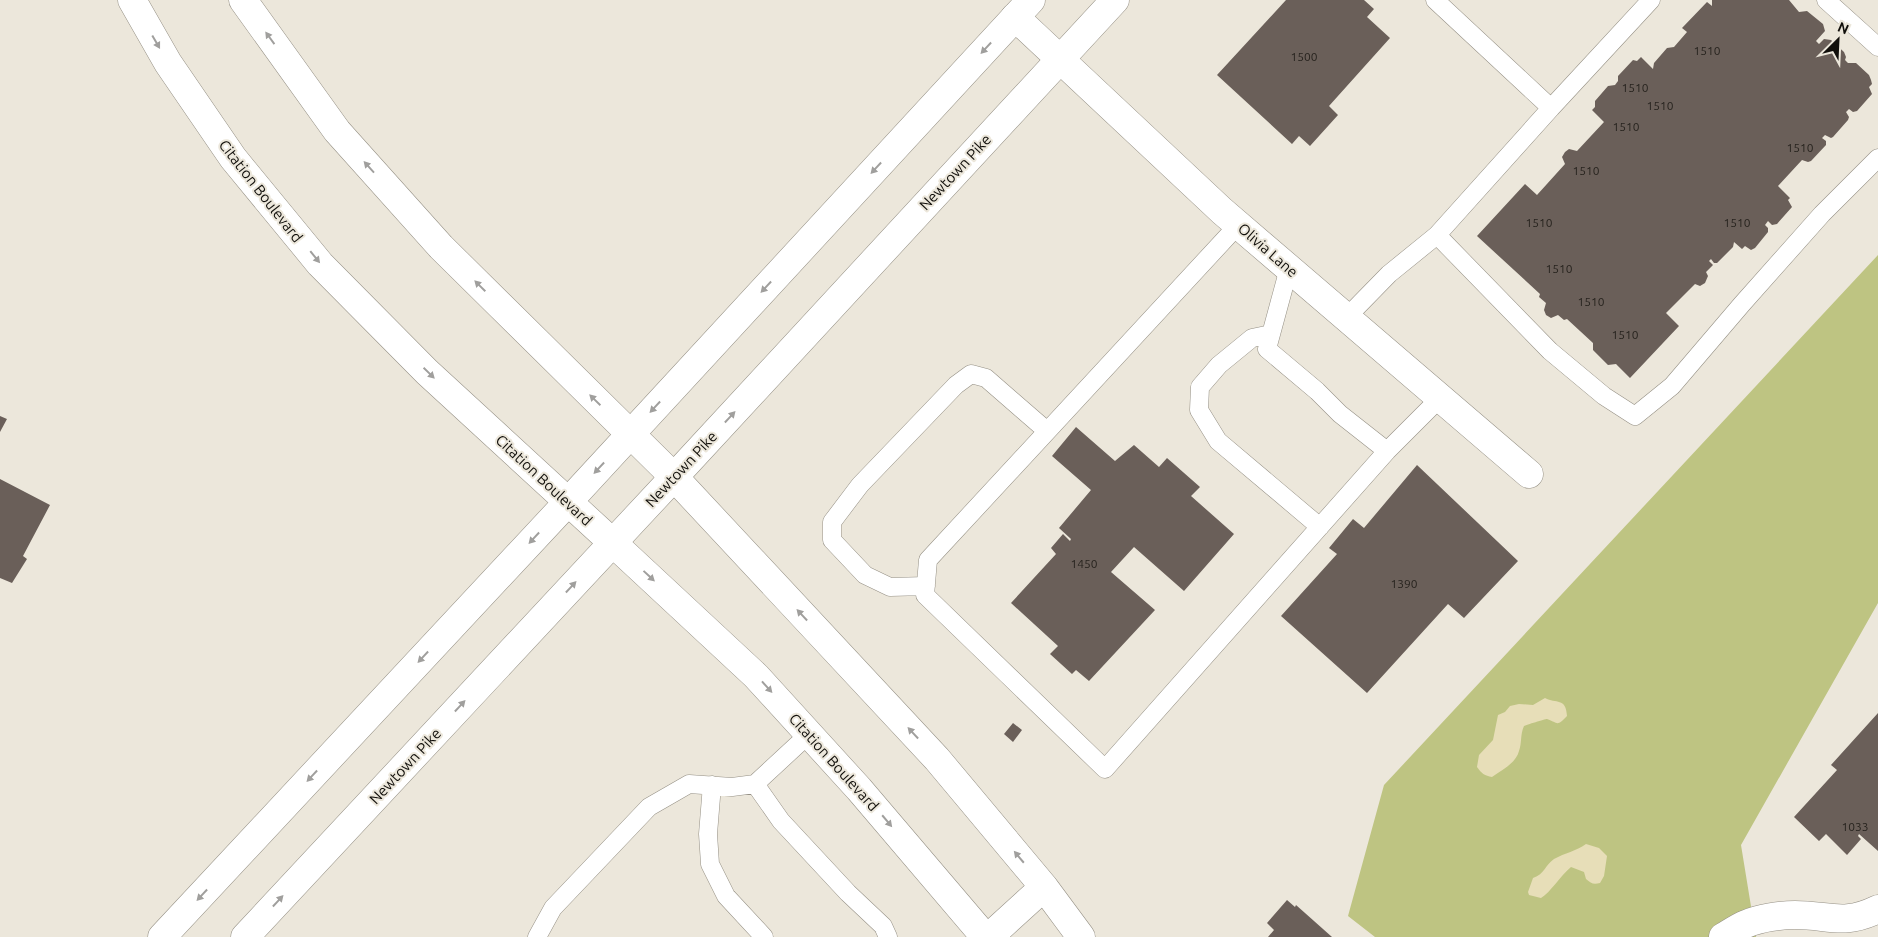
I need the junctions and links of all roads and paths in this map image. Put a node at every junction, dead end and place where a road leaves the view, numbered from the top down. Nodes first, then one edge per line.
1 (132, 0) edge
2 (243, 0) edge
3 (1115, 0) edge
4 (1435, 0) edge
5 (1651, 0) edge
6 (1826, 0) edge
7 (1023, 8) edge
8 (1878, 47) edge
9 (1061, 58) junction
10 (1551, 108) junction
11 (1878, 158) edge
12 (1238, 224) junction
13 (1437, 235) junction
14 (1289, 268) junction
15 (1346, 318) junction
16 (1271, 334) junction
17 (1440, 398) junction
18 (1047, 431) junction
19 (630, 434) junction
20 (1387, 452) junction
21 (1529, 474) dead end
22 (674, 477) junction
23 (568, 502) junction
24 (1320, 528) junction
25 (613, 543) junction
26 (926, 586) junction
27 (809, 734) junction
28 (755, 784) junction
29 (712, 785) junction
30 (1044, 887) junction
31 (1878, 910) edge
32 (162, 937) edge
33 (245, 937) edge
34 (537, 937) edge
35 (764, 937) edge
36 (888, 937) edge
37 (985, 937) edge
38 (989, 937) edge
39 (1081, 937) edge
40 (1723, 937) edge

1 -> 23 main road, Citation Boulevard
19 -> 2 main road
3 - 9 main road, Newtown Pike
4 - 10 lane
5 - 10 lane
6 - 8 lane
7 - 9 main road, Olivia Lane
7 -> 19 main road
9 - 12 main road, Olivia Lane
22 -> 9 main road, Newtown Pike
10 - 13 lane
11 - 13 lane
12 - 14 main road, Olivia Lane
12 - 18 lane
13 - 15 lane
14 - 15 main road, Olivia Lane
14 - 16 lane
15 - 17 main road, Olivia Lane
16 - 20 lane
16 - 24 lane
17 - 20 lane
17 - 21 main road, Olivia Lane
18 - 26 lane
18 - 26 lane
19 - 22 main road
19 -> 23 main road
20 - 24 lane
22 - 25 main road, Newtown Pike
30 -> 22 main road
23 - 25 main road, Citation Boulevard
23 -> 32 main road
24 - 26 lane
25 -> 27 main road, Citation Boulevard
33 -> 25 main road, Newtown Pike
27 - 28 lane
27 -> 37 main road, Citation Boulevard
28 - 29 lane
28 - 36 lane
29 - 34 lane
29 - 35 lane
30 - 38 main road
30 - 39 main road
31 - 40 main road

